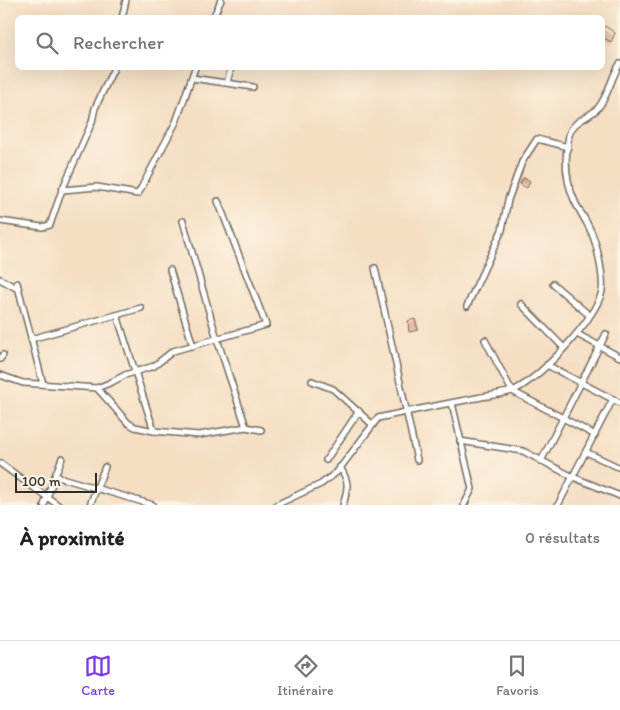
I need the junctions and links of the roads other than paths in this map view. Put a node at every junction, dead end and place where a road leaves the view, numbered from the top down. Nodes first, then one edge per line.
1 (126, 0) edge
2 (221, 0) edge
3 (123, 15) edge
4 (216, 15) edge
5 (620, 64) edge
6 (113, 70) edge
7 (194, 70) edge
8 (229, 70) edge
9 (192, 78) junction
10 (226, 83) junction
11 (253, 87) dead end
12 (568, 147) junction
13 (62, 190) junction
14 (218, 201) dead end
15 (0, 221) edge
16 (183, 221) dead end
17 (375, 268) dead end
18 (170, 270) dead end
19 (0, 279) edge
20 (553, 284) dead end
21 (521, 304) dead end
22 (467, 306) dead end
23 (140, 308) dead end
24 (117, 315) junction
25 (589, 315) junction
26 (577, 334) junction
27 (606, 334) dead end
28 (31, 339) junction
29 (217, 339) junction
30 (485, 340) dead end
31 (193, 346) junction
32 (600, 346) junction
33 (564, 348) junction
34 (620, 357) edge
35 (547, 365) junction
36 (135, 372) junction
37 (0, 375) edge
38 (312, 381) dead end
39 (581, 383) junction
40 (43, 384) junction
41 (97, 388) junction
42 (512, 391) junction
43 (613, 399) junction
44 (452, 403) junction
45 (620, 403) edge
46 (359, 411) junction
47 (407, 412) junction
48 (563, 418) junction
49 (372, 424) junction
50 (246, 427) junction
51 (262, 430) dead end
52 (154, 431) junction
53 (595, 435) junction
54 (460, 441) junction
55 (586, 452) junction
56 (62, 458) dead end
57 (326, 460) dead end
58 (417, 460) dead end
59 (542, 461) junction
60 (1, 464) edge
61 (105, 467) dead end
62 (340, 467) junction
63 (618, 467) dead end
64 (55, 476) junction
65 (573, 477) junction
66 (97, 488) junction
67 (620, 496) edge
68 (48, 497) junction
69 (44, 505) edge
70 (58, 505) edge
71 (90, 505) edge
72 (153, 505) edge
73 (276, 505) edge
74 (343, 505) edge
75 (464, 505) edge
76 (558, 505) edge

1 - 3 street
2 - 4 street
5 - 12 street
6 - 13 street
7 - 9 street
8 - 10 street
9 - 10 street
9 - 13 street
10 - 11 street
12 - 22 street
12 - 25 street
13 - 15 street
14 - 29 street
16 - 29 street
17 - 47 street
18 - 31 street
19 - 28 street
20 - 25 street
21 - 33 street
23 - 24 street
24 - 28 street
24 - 36 street
25 - 26 street
26 - 32 street
26 - 33 street
27 - 32 street
28 - 40 street
29 - 31 street
29 - 50 street
30 - 42 street
31 - 36 street
32 - 34 street
32 - 39 street
33 - 35 street
35 - 39 street
35 - 42 street
36 - 41 street
36 - 52 street
37 - 40 street
38 - 46 street
39 - 43 street
39 - 48 street
40 - 41 street
41 - 52 street
42 - 44 street
42 - 48 street
43 - 45 street
43 - 53 street
44 - 47 street
44 - 54 street
46 - 49 street
46 - 57 street
47 - 49 street
47 - 58 street
48 - 53 street
48 - 59 street
49 - 62 street
50 - 51 street
50 - 52 street
53 - 55 street
54 - 59 street
54 - 75 street
55 - 63 street
55 - 65 street
56 - 64 street
59 - 65 street
60 - 68 street
61 - 66 street
62 - 73 street
62 - 74 street
64 - 66 street
64 - 68 street
65 - 67 street
65 - 76 street
66 - 71 street
66 - 72 street
68 - 69 street
68 - 70 street

